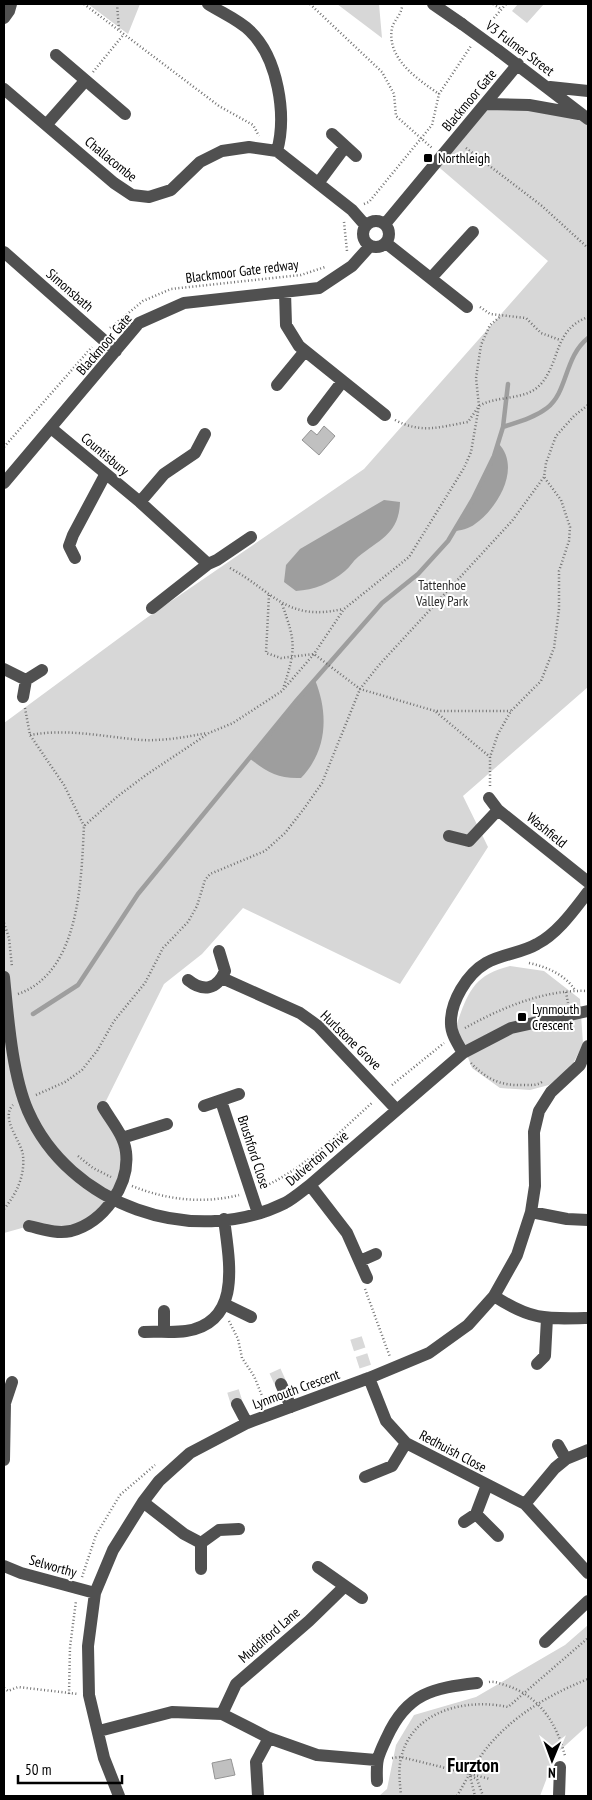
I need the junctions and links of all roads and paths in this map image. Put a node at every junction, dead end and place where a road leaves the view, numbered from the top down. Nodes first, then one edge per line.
1 (11, 4) edge
2 (84, 4) edge
3 (117, 4) edge
4 (208, 4) edge
5 (310, 4) edge
6 (402, 4) edge
7 (433, 4) edge
8 (493, 4) edge
9 (506, 4) edge
10 (500, 9) junction
11 (4, 18) edge
12 (119, 30) junction
13 (483, 30) dead end
14 (124, 34) junction
15 (472, 44) dead end
16 (56, 56) dead end
17 (518, 64) junction
18 (86, 82) junction
19 (547, 87) junction
20 (4, 89) edge
21 (588, 91) edge
22 (439, 94) junction
23 (486, 104) junction
24 (125, 114) dead end
25 (586, 117) edge
26 (46, 124) junction
27 (332, 134) dead end
28 (422, 139) junction
29 (456, 140) junction
30 (278, 148) junction
31 (345, 148) junction
32 (440, 155) junction
33 (356, 156) dead end
34 (479, 158) junction
35 (319, 182) junction
36 (352, 210) junction
37 (385, 224) junction
38 (366, 226) junction
39 (473, 232) dead end
40 (386, 243) junction
41 (370, 246) junction
42 (588, 248) edge
43 (4, 252) edge
44 (347, 253) dead end
45 (332, 265) dead end
46 (431, 278) junction
47 (285, 292) junction
48 (467, 307) joint
49 (501, 316) junction
50 (588, 317) edge
51 (101, 337) junction
52 (560, 340) junction
53 (116, 351) junction
54 (305, 351) junction
55 (342, 382) junction
56 (277, 385) dead end
57 (479, 406) junction
58 (588, 406) edge
59 (385, 415) joint
60 (313, 420) dead end
61 (51, 428) junction
62 (205, 434) dead end
63 (4, 447) edge
64 (105, 475) junction
65 (544, 477) junction
66 (4, 483) edge
67 (140, 502) junction
68 (250, 537) dead end
69 (75, 558) dead end
70 (213, 562) junction
71 (269, 595) junction
72 (282, 604) junction
73 (152, 608) dead end
74 (344, 608) junction
75 (314, 654) junction
76 (293, 655) junction
77 (4, 669) edge
78 (42, 670) dead end
79 (26, 680) junction
80 (360, 689) junction
81 (282, 691) junction
82 (23, 697) joint
83 (435, 711) junction
84 (511, 711) junction
85 (209, 733) junction
86 (30, 734) junction
87 (490, 757) junction
88 (490, 798) joint
89 (498, 810) junction
90 (84, 826) junction
91 (449, 836) dead end
92 (588, 882) edge
93 (588, 892) edge
94 (219, 950) dead end
95 (527, 962) dead end
96 (4, 977) edge
97 (222, 978) junction
98 (188, 980) dead end
99 (575, 990) junction
100 (588, 991) edge
101 (6, 996) junction
102 (588, 1011) edge
103 (453, 1035) junction
104 (588, 1046) edge
105 (462, 1053) junction
106 (544, 1080) dead end
107 (383, 1093) junction
108 (239, 1094) dead end
109 (24, 1098) junction
110 (221, 1101) junction
111 (204, 1106) dead end
112 (103, 1107) dead end
113 (396, 1109) junction
114 (167, 1124) dead end
115 (122, 1138) junction
116 (75, 1154) dead end
117 (124, 1183) junction
118 (310, 1185) junction
119 (251, 1192) junction
120 (114, 1200) junction
121 (4, 1209) edge
122 (531, 1212) junction
123 (258, 1213) junction
124 (224, 1219) junction
125 (588, 1220) edge
126 (29, 1226) dead end
127 (376, 1254) dead end
128 (360, 1261) junction
129 (367, 1278) joint
130 (494, 1296) junction
131 (224, 1306) junction
132 (164, 1311) dead end
133 (251, 1317) dead end
134 (547, 1318) junction
135 (588, 1318) edge
136 (164, 1330) junction
137 (144, 1332) dead end
138 (390, 1357) dead end
139 (537, 1364) dead end
140 (369, 1378) junction
141 (12, 1382) dead end
142 (281, 1384) tunnel mouth
143 (264, 1401) dead end
144 (237, 1404) tunnel mouth
145 (291, 1407) junction
146 (246, 1423) junction
147 (406, 1443) junction
148 (558, 1445) dead end
149 (588, 1450) edge
150 (566, 1459) junction
151 (4, 1460) edge
152 (365, 1477) dead end
153 (487, 1485) junction
154 (143, 1502) junction
155 (525, 1504) junction
156 (476, 1514) junction
157 (464, 1522) dead end
158 (239, 1529) dead end
159 (498, 1536) dead end
160 (201, 1543) junction
161 (4, 1566) edge
162 (318, 1567) dead end
163 (201, 1569) dead end
164 (588, 1573) edge
165 (345, 1586) junction
166 (95, 1593) junction
167 (362, 1598) dead end
168 (588, 1601) edge
169 (588, 1638) edge
170 (545, 1642) dead end
171 (588, 1679) edge
172 (477, 1683) joint
173 (4, 1688) edge
174 (524, 1693) junction
175 (89, 1695) junction
176 (537, 1702) junction
177 (222, 1714) junction
178 (99, 1731) junction
179 (269, 1738) junction
180 (401, 1757) junction
181 (376, 1760) junction
182 (560, 1768) joint
183 (470, 1775) junction
184 (490, 1779) dead end
185 (377, 1781) dead end
186 (119, 1796) edge
187 (258, 1796) edge
188 (401, 1796) edge
189 (457, 1796) edge
190 (475, 1796) edge
191 (483, 1796) edge
192 (564, 1796) edge

1 - 11 street
2 - 12 path
3 - 12 path
4 - 30 street
5 - 28 path
6 - 22 path
7 - 17 street, V3 Fulmer Street, bridge
8 - 10 path
9 - 10 path
10 - 13 path
12 - 14 path
14 - 18 path
14 - 30 path
15 - 22 path
16 - 18 street
17 - 19 street, V3 Fulmer Street
17 - 23 street, Blackmoor Gate
18 - 24 street
18 - 26 street
19 - 21 street
19 - 25 street, V3 Fulmer Street
20 - 26 street, Challacombe
22 - 28 path
23 - 25 street
23 - 29 street, Blackmoor Gate
26 - 30 street, Challacombe
27 - 31 street
28 - 32 path
28 - 36 path
29 - 32 street, Blackmoor Gate
29 - 34 path
30 - 35 street, Challacombe
31 - 33 street
31 - 35 street
32 - 34 path
32 - 37 street, Blackmoor Gate
34 - 42 path
35 - 36 street, Challacombe
36 - 38 street, Challacombe
36 - 44 path
37 - 38 street
37 - 40 street
38 - 41 street
39 - 46 street
40 - 41 street
40 - 46 street
41 - 47 street, Blackmoor Gate
43 - 51 street, Simonsbath
45 - 51 path, Blackmoor Gate redway
46 - 48 street
47 - 53 street, Blackmoor Gate
47 - 54 street
48 - 49 path
49 - 52 path
49 - 57 path
50 - 52 path
51 - 53 street, Simonsbath
51 - 63 path, Blackmoor Gate redway
52 - 57 path
53 - 61 street, Blackmoor Gate
54 - 55 street
54 - 56 street
55 - 59 street
55 - 60 street
57 - 59 path
57 - 74 path
58 - 65 path
61 - 64 street, Countisbury
61 - 66 street, Blackmoor Gate
62 - 67 street
64 - 67 street, Countisbury
64 - 69 street
65 - 80 path
65 - 84 path
67 - 70 street, Countisbury
68 - 70 street
70 - 71 path
70 - 73 street
71 - 72 path
71 - 76 path
72 - 74 path
72 - 76 path
74 - 75 path
75 - 76 path
75 - 80 path
75 - 81 path
76 - 81 path
77 - 79 street
78 - 79 street
79 - 82 street
80 - 83 path
80 - 109 path
81 - 85 path
82 - 86 path
83 - 84 path
83 - 87 path
84 - 87 path
85 - 86 path
85 - 90 path
86 - 90 path
87 - 88 path
88 - 89 street, Washfield
89 - 91 street
89 - 92 street, Washfield
90 - 101 path
93 - 103 street
94 - 97 street
95 - 99 path
96 - 101 street, Dulverton Drive
97 - 98 street
97 - 107 street, Hurlstone Grove
99 - 100 path
99 - 103 path
101 - 109 street, Dulverton Drive
102 - 105 street, Dulverton Drive
103 - 105 street
103 - 107 path
104 - 122 street, Lynmouth Crescent
105 - 106 path
105 - 113 street, Dulverton Drive
107 - 113 street, Hurlstone Grove
107 - 119 path
108 - 110 street
109 - 120 street, Dulverton Drive
109 - 121 path
110 - 111 street
110 - 119 street, Brushford Close
112 - 115 street
113 - 118 street, Dulverton Drive
114 - 115 street
115 - 117 street
116 - 117 path
117 - 119 path
117 - 120 street
118 - 123 street, Dulverton Drive
118 - 128 street
119 - 123 street, Brushford Close
120 - 124 street, Dulverton Drive
120 - 126 street
122 - 125 street
122 - 130 street, Lynmouth Crescent
123 - 124 street, Dulverton Drive
124 - 131 street
127 - 128 street
128 - 129 street
129 - 138 path
130 - 134 street
130 - 140 street, Lynmouth Crescent
131 - 133 street
131 - 136 street
131 - 143 path
132 - 136 street
134 - 135 street
134 - 139 street
136 - 137 street
140 - 145 street, Lynmouth Crescent
140 - 147 street, Redhuish Close
141 - 151 street
142 - 145 street
144 - 146 street
145 - 146 street, Lynmouth Crescent
146 - 154 street, Lynmouth Crescent
147 - 152 street, Redhuish Close
147 - 153 street, Redhuish Close
148 - 150 street
149 - 150 street
150 - 155 street
153 - 155 street, Redhuish Close
153 - 156 street, Redhuish Close
154 - 160 street
154 - 166 street, Lynmouth Crescent
155 - 164 street, Redhuish Close
156 - 157 street
156 - 159 street
158 - 160 street
160 - 163 street
161 - 166 street, Selworthy
162 - 165 street
165 - 167 street
165 - 177 street, Muddiford Lane
166 - 175 street, Lynmouth Crescent
168 - 170 street
169 - 174 path
171 - 176 path
172 - 174 path
172 - 181 street
173 - 175 path
174 - 176 path
174 - 180 path
175 - 178 street, Lynmouth Crescent
176 - 182 path
176 - 183 path
177 - 178 street
177 - 179 street
178 - 186 street, Lynmouth Crescent
179 - 181 street
179 - 187 street
180 - 181 path
180 - 183 path
180 - 188 path
181 - 185 street
182 - 192 street
183 - 184 path
183 - 189 path
183 - 190 path
183 - 191 path

